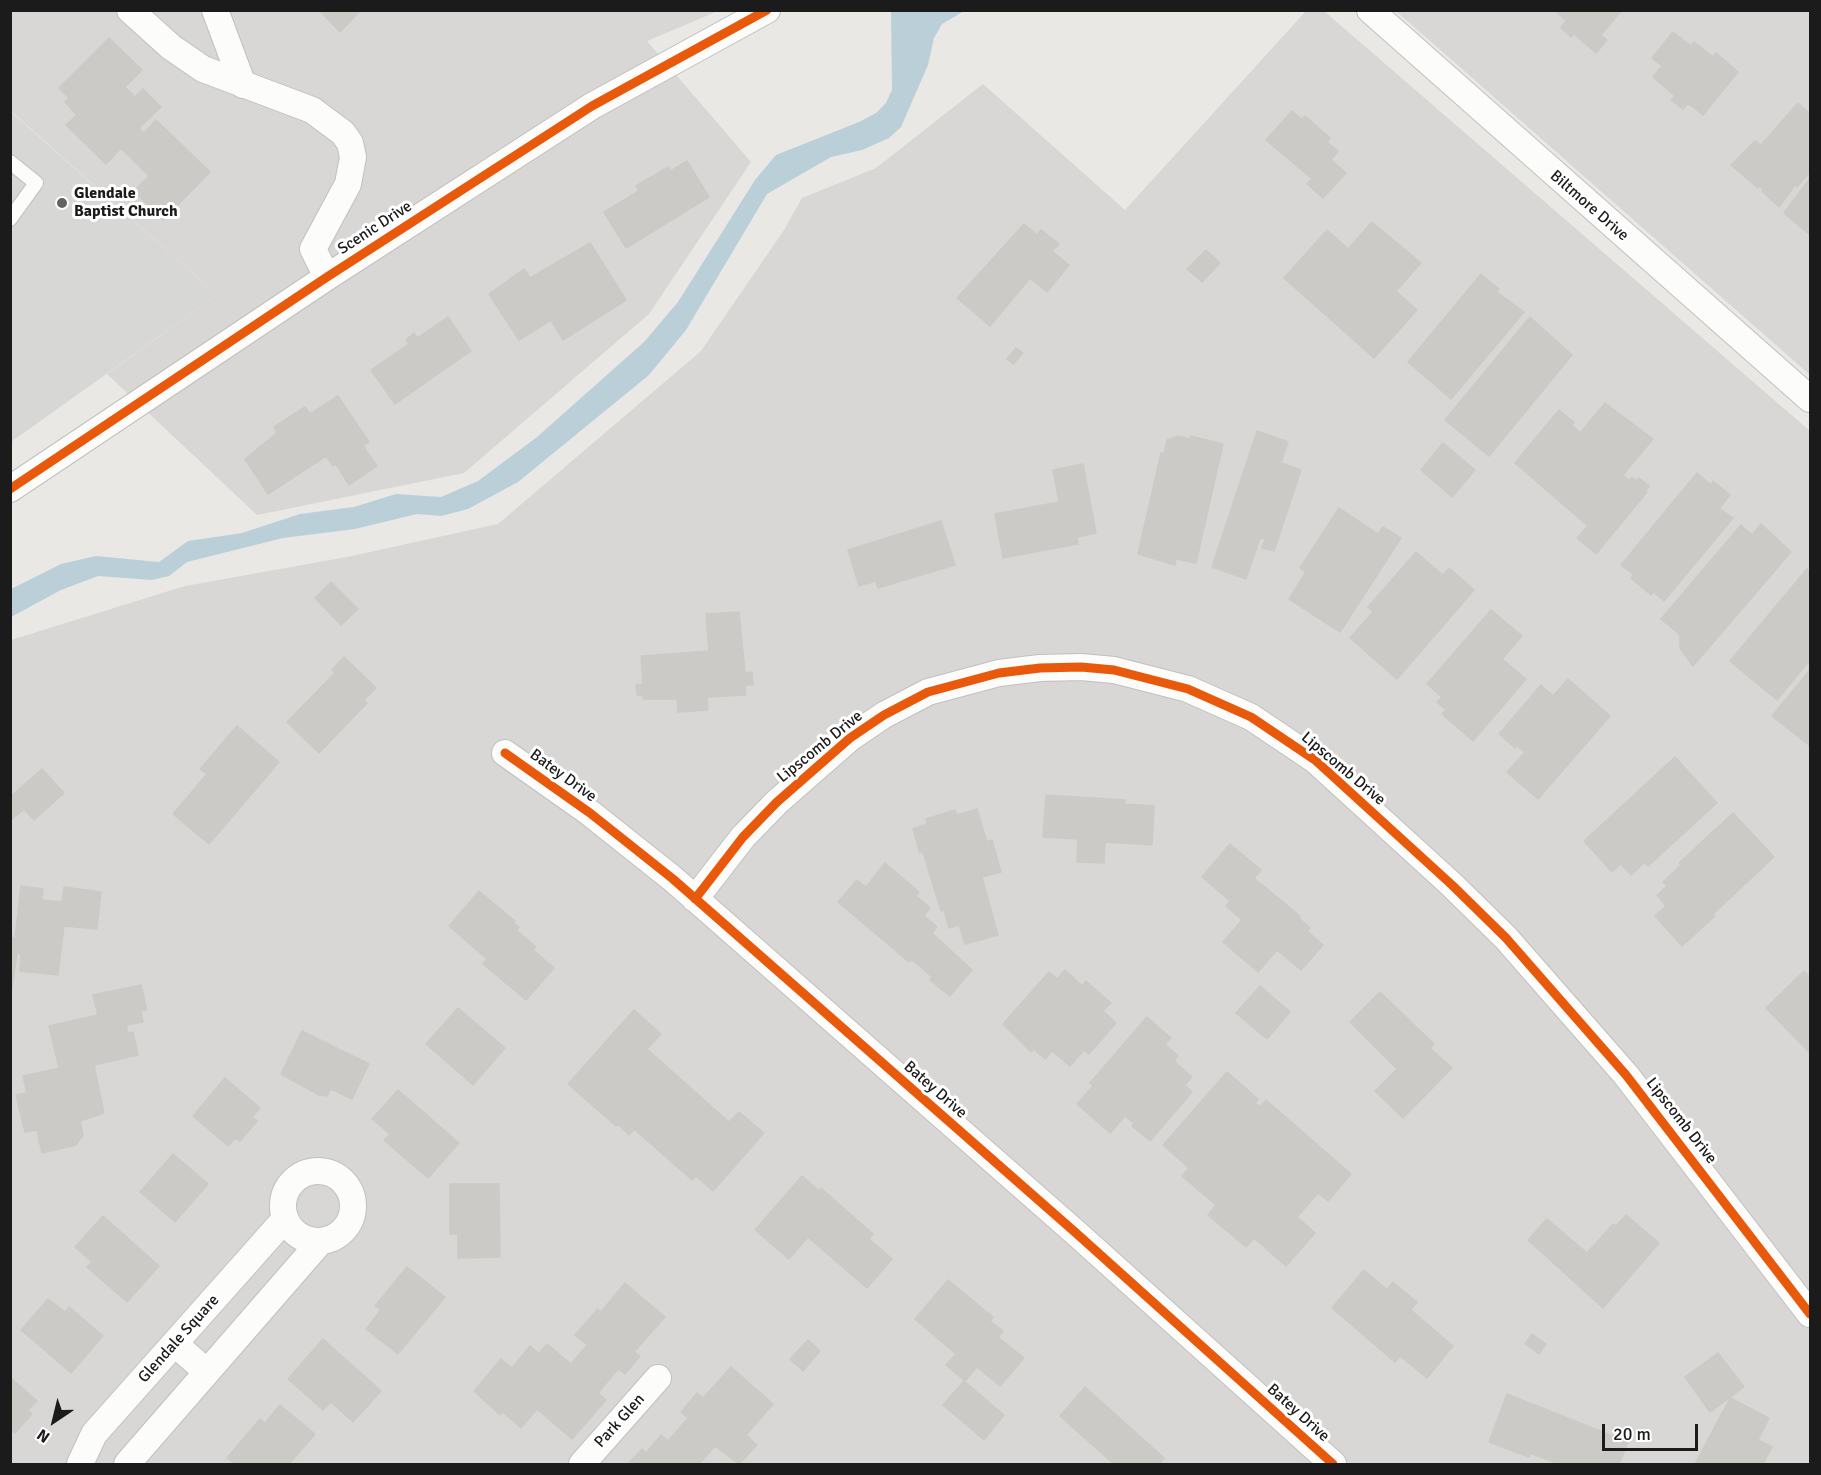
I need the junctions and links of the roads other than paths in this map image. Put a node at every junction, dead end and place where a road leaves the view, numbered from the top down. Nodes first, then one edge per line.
1 (130, 10) edge
2 (215, 10) edge
3 (766, 10) edge
4 (1370, 10) edge
5 (243, 85) junction
6 (10, 162) edge
7 (10, 219) edge
8 (327, 277) junction
9 (1810, 399) edge
10 (10, 489) edge
11 (505, 753) dead end
12 (695, 899) junction
13 (285, 1219) junction
14 (321, 1241) junction
15 (1810, 1314) edge
16 (175, 1344) junction
17 (207, 1372) junction
18 (658, 1378) dead end
19 (80, 1464) edge
20 (127, 1464) edge
21 (582, 1464) edge
22 (1333, 1464) edge

1 - 5 street
2 - 5 street
3 - 8 street, Scenic Drive
4 - 9 street, Biltmore Drive
5 - 8 street
6 - 7 lane
8 - 10 street, Scenic Drive
11 - 12 street, Batey Drive
12 - 15 street, Lipscomb Drive
12 - 22 street, Batey Drive
13 - 14 street
13 - 14 street
13 - 16 street, Glendale Square
14 - 17 street
16 - 17 street
16 - 19 street, Glendale Square
17 - 20 street
18 - 21 street, Park Glen

